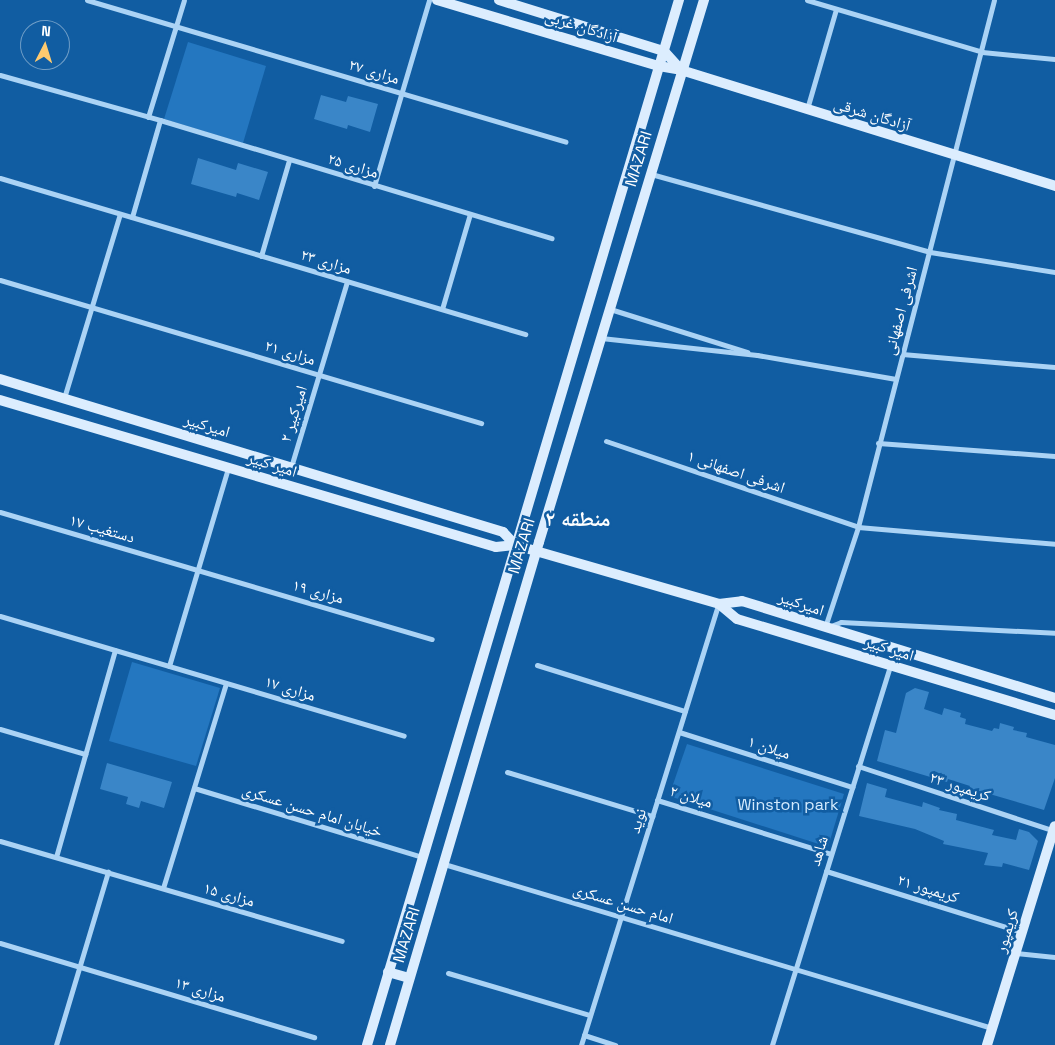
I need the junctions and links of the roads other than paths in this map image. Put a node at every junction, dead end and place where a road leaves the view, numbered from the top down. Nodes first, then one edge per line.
1 (87, 0) edge
2 (184, 0) edge
3 (429, 0) edge
4 (437, 0) edge
5 (499, 0) edge
6 (679, 0) edge
7 (704, 0) edge
8 (807, 0) edge
9 (994, 0) edge
10 (524, 4) edge
11 (836, 9) junction
12 (176, 26) junction
13 (664, 51) junction
14 (982, 52) junction
15 (1055, 59) edge
16 (659, 66) junction
17 (681, 70) junction
18 (0, 74) edge
19 (401, 94) junction
20 (806, 110) junction
21 (148, 117) junction
22 (160, 120) junction
23 (565, 142) dead end
24 (955, 156) junction
25 (289, 160) junction
26 (650, 174) junction
27 (0, 178) edge
28 (374, 186) junction
29 (1055, 186) edge
30 (120, 214) junction
31 (470, 214) junction
32 (132, 218) junction
33 (552, 238) dead end
34 (930, 252) junction
35 (261, 256) junction
36 (1055, 272) edge
37 (0, 280) edge
38 (347, 281) junction
39 (92, 307) junction
40 (442, 309) junction
41 (610, 309) junction
42 (525, 334) dead end
43 (601, 338) junction
44 (902, 354) junction
45 (756, 355) junction
46 (1055, 368) edge
47 (319, 374) junction
48 (0, 379) edge
49 (896, 379) junction
50 (64, 398) junction
51 (0, 400) edge
52 (482, 423) dead end
53 (158, 427) junction
54 (606, 441) dead end
55 (878, 443) junction
56 (153, 445) junction
57 (1055, 456) edge
58 (229, 467) junction
59 (291, 467) junction
60 (0, 512) edge
61 (858, 526) junction
62 (1055, 544) edge
63 (515, 545) junction
64 (536, 551) junction
65 (198, 570) junction
66 (719, 604) junction
67 (0, 616) edge
68 (825, 628) junction
69 (1055, 633) edge
70 (432, 639) dead end
71 (115, 650) junction
72 (537, 665) dead end
73 (890, 665) junction
74 (169, 666) junction
75 (226, 683) junction
76 (1055, 698) edge
77 (685, 711) junction
78 (1055, 715) edge
79 (0, 728) edge
80 (679, 732) junction
81 (404, 736) dead end
82 (85, 754) junction
83 (858, 766) junction
84 (507, 772) dead end
85 (852, 787) junction
86 (194, 788) junction
87 (657, 800) junction
88 (652, 816) junction
89 (1055, 829) edge
90 (0, 841) edge
91 (831, 854) junction
92 (56, 857) junction
93 (422, 857) junction
94 (443, 864) junction
95 (826, 871) junction
96 (108, 872) junction
97 (163, 888) junction
98 (621, 916) junction
99 (1022, 932) junction
100 (342, 941) dead end
101 (0, 943) edge
102 (1016, 953) junction
103 (1055, 957) edge
104 (79, 967) junction
105 (796, 968) junction
106 (388, 972) junction
107 (448, 973) dead end
108 (409, 978) junction
109 (590, 1015) junction
110 (992, 1028) junction
111 (584, 1036) junction
112 (314, 1037) dead end
113 (56, 1045) edge
114 (367, 1045) edge
115 (390, 1045) edge
116 (581, 1045) edge
117 (615, 1045) edge
118 (772, 1045) edge
119 (987, 1045) edge

1 - 12 street, مزاری ۲۷
2 - 12 street
3 - 19 street
4 - 16 main road, آزادگان غربی
5 - 10 main road, آزادگان غربی
6 - 13 main road, MAZARI
7 - 17 main road, MAZARI
8 - 11 street
9 - 14 street, اشرفی اصفهانی
10 - 13 main road, آزادگان غربی
11 - 14 street
11 - 20 street
12 - 19 street, مزاری ۲۷
12 - 21 street
13 - 16 main road, MAZARI
13 - 17 main road
14 - 15 street
14 - 24 street, اشرفی اصفهانی
16 - 17 main road, آزادگان شرقی
16 - 63 main road, MAZARI
17 - 20 main road, آزادگان شرقی
17 - 26 main road, MAZARI
18 - 21 street, مزاری ۲۵
19 - 23 street, مزاری ۲۷
19 - 28 street
20 - 24 main road, آزادگان شرقی
21 - 22 street, مزاری ۲۵
22 - 25 street, مزاری ۲۵
22 - 32 street
24 - 29 main road, آزادگان شرقی
24 - 34 street, اشرفی اصفهانی
25 - 28 street, مزاری ۲۵
25 - 35 street
26 - 34 street
26 - 41 main road, MAZARI
27 - 30 street, مزاری ۲۳
28 - 31 street, مزاری ۲۵
30 - 32 street, مزاری ۲۳
30 - 39 street
31 - 33 street, مزاری ۲۵
31 - 40 street
32 - 35 street, مزاری ۲۳
34 - 36 street
34 - 44 street, اشرفی اصفهانی
35 - 38 street, مزاری ۲۳
37 - 39 street, مزاری ۲۱
38 - 40 street, مزاری ۲۳
38 - 47 street, امیرکبیر ۲
39 - 47 street, مزاری ۲۱
39 - 50 street
40 - 42 street, مزاری ۲۳
41 - 43 main road, MAZARI
41 - 45 street
43 - 45 street
43 - 64 main road, MAZARI
44 - 46 street
44 - 49 street, اشرفی اصفهانی
45 - 49 street
47 - 52 street, مزاری ۲۱
47 - 59 street, امیرکبیر ۲
48 - 50 main road, امیرکبیر
49 - 55 street, اشرفی اصفهانی
50 - 53 main road, امیرکبیر
51 - 56 main road, امیر کبیر
53 - 56 main road
53 - 59 main road, امیرکبیر
54 - 61 street, اشرفی اصفهانی ۱
55 - 57 street
55 - 61 street, اشرفی اصفهانی
56 - 58 main road, امیر کبیر
58 - 63 main road, امیر کبیر
58 - 65 street
59 - 63 main road, امیرکبیر
60 - 65 street, دستغیب ۱۷
61 - 62 street, اشرفی اصفهانی ۱
61 - 68 street, اشرفی اصفهانی
63 - 64 main road, امیر کبیر
63 - 93 main road, MAZARI
64 - 66 main road, امیرکبیر
64 - 94 main road, MAZARI
65 - 70 street, مزاری ۱۹
65 - 74 street
66 - 68 main road, امیرکبیر
66 - 73 main road, امیر کبیر
66 - 77 street, نوید
67 - 71 street, مزاری ۱۷
68 - 69 street
68 - 76 main road, امیرکبیر
71 - 74 street, مزاری ۱۷
71 - 82 street
72 - 77 street
73 - 78 main road, امیر کبیر
73 - 83 street, شاهد
74 - 75 street, مزاری ۱۷
75 - 81 street, مزاری ۱۷
75 - 86 street
77 - 80 street, نوید
79 - 82 street
80 - 85 street, میلان ۱
80 - 87 street, نوید
82 - 92 street
83 - 85 street, شاهد
83 - 89 street, کریمپور ۲۳
84 - 88 street
85 - 91 street, شاهد
86 - 93 street, خیابان امام حسن عسکری
86 - 97 street
87 - 88 street, نوید
87 - 91 street, میلان ۲
88 - 98 street, نوید
89 - 99 main road, کریمپور
90 - 92 street, مزاری ۱۵
91 - 95 street, شاهد
92 - 96 street, مزاری ۱۵
93 - 106 main road, MAZARI
94 - 98 street, امام حسن عسکری
94 - 108 main road, MAZARI
95 - 99 street, کریمپور ۲۱
95 - 105 street, شاهد
96 - 97 street, مزاری ۱۵
96 - 104 street
97 - 100 street, مزاری ۱۵
98 - 105 street, امام حسن عسکری
98 - 109 street, نوید
99 - 102 main road, کریمپور
101 - 104 street, مزاری ۱۳
102 - 103 street
102 - 110 main road, کریمپور
104 - 112 street, مزاری ۱۳
104 - 113 street
105 - 110 street, امام حسن عسکری
105 - 118 street, شاهد
106 - 108 main road
106 - 114 main road, MAZARI
107 - 109 street
108 - 115 main road, MAZARI
109 - 111 street, نوید
110 - 119 main road, کریمپور
111 - 116 street, نوید
111 - 117 street

